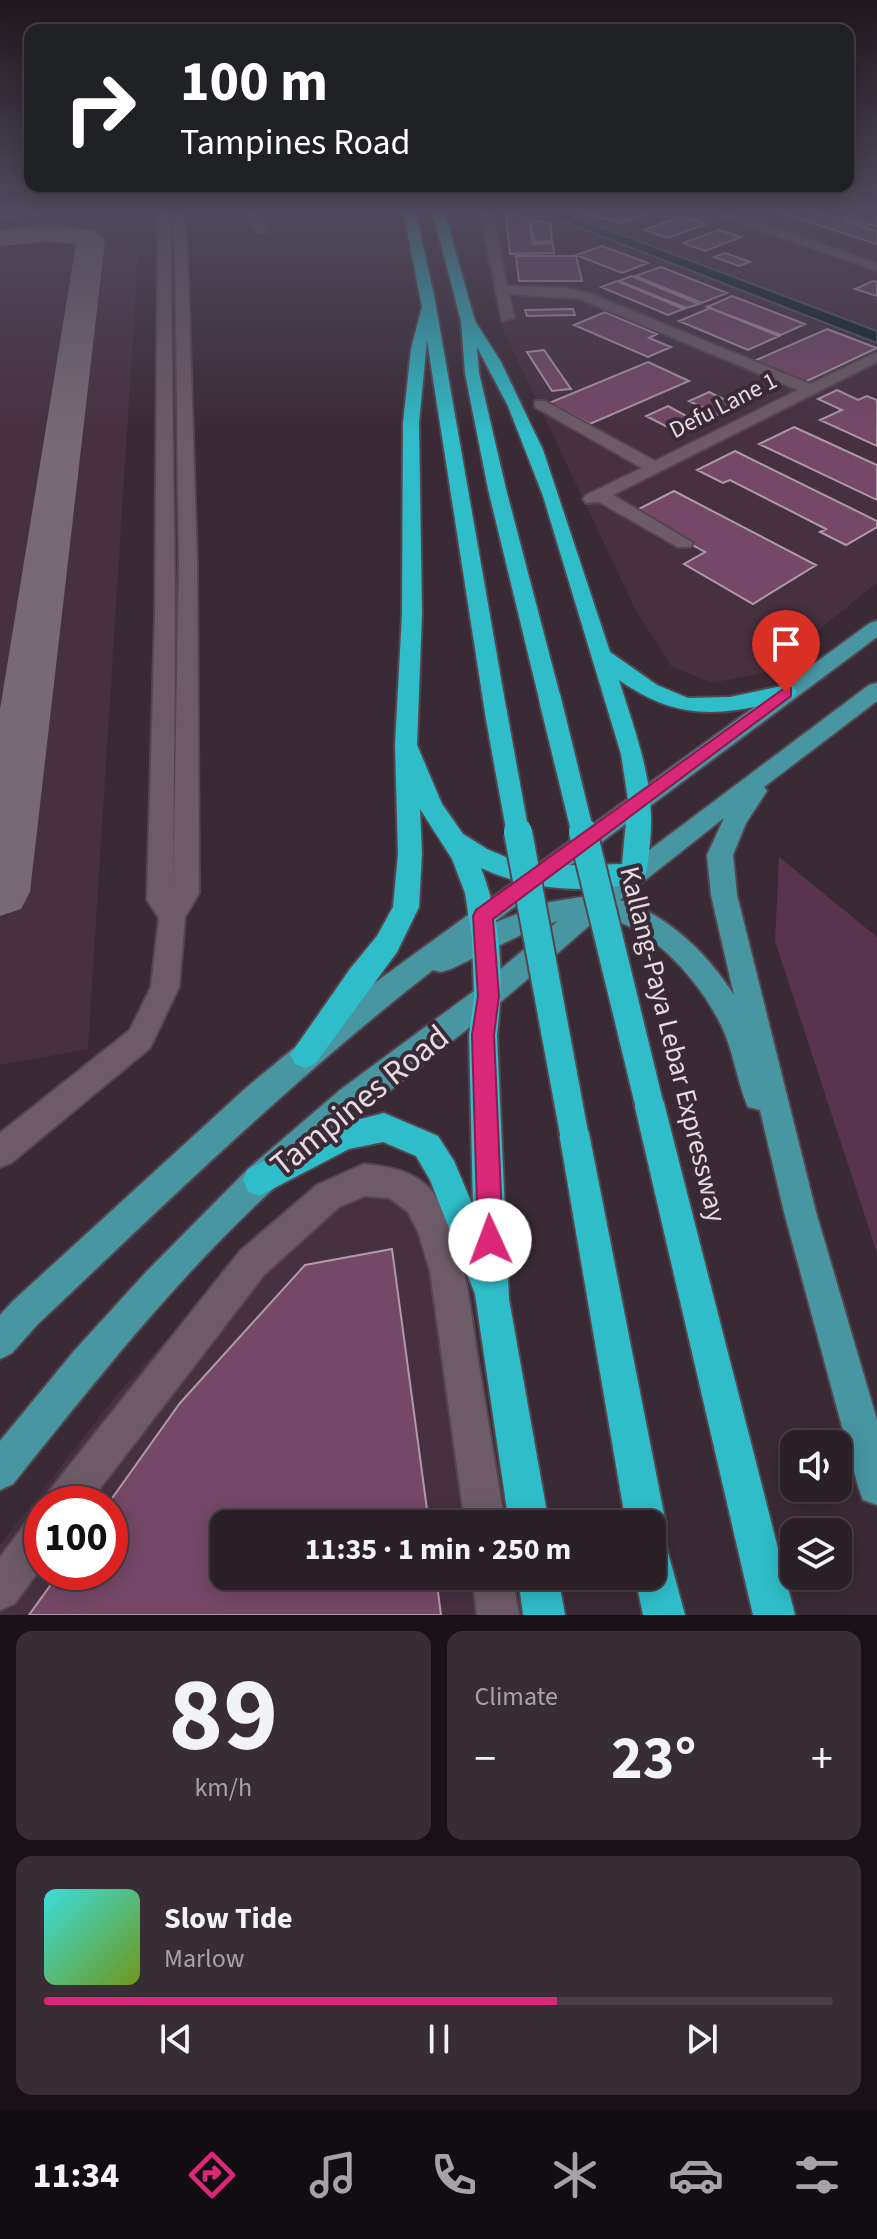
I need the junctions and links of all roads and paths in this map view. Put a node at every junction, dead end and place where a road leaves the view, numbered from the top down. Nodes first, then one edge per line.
1 (169, 285) edge
2 (175, 285) edge
3 (424, 285) edge
4 (458, 285) edge
5 (502, 285) edge
6 (503, 290) junction
7 (428, 308) junction
8 (507, 318) dead end
9 (468, 321) junction
10 (876, 356) edge
11 (809, 389) junction
12 (184, 394) junction
13 (162, 395) junction
14 (540, 404) dead end
15 (653, 467) junction
16 (684, 543) dead end
17 (188, 564) junction
18 (163, 565) junction
19 (877, 627) edge
20 (603, 657) junction
21 (877, 690) edge
22 (786, 692) junction
23 (406, 745) junction
24 (768, 772) junction
25 (640, 801) junction
26 (185, 812) junction
27 (159, 815) junction
28 (455, 840) junction
29 (634, 873) junction
30 (540, 876) junction
31 (594, 907) junction
32 (172, 916) junction
33 (484, 928) junction
34 (488, 996) junction
35 (305, 1055) junction
36 (0, 1152) edge
37 (259, 1180) junction
38 (800, 1212) junction
39 (492, 1299) junction
40 (0, 1341) edge
41 (0, 1471) edge
42 (78, 1486) edge
43 (877, 1486) edge
44 (483, 1510) edge
45 (527, 1510) edge
46 (643, 1510) edge
47 (24, 1558) edge
48 (0, 1590) edge
49 (494, 1590) edge
50 (540, 1590) edge
51 (659, 1590) edge
52 (498, 1615) edge
53 (544, 1615) edge
54 (664, 1615) edge
55 (774, 1615) edge

1 - 13 street
2 - 12 street
3 - 7 highway
4 - 9 highway, Kallang-Paya Lebar Expressway
5 - 6 street
6 - 8 street
6 - 11 street
7 - 23 highway
7 - 46 highway, bridge
9 - 20 highway
9 - 55 highway, Kallang-Paya Lebar Expressway, bridge
10 - 11 street, Defu Lane 1
11 - 15 street, Defu Lane 1
12 - 13 street
12 - 17 street
13 - 18 street
14 - 15 street
15 - 16 street, Defu Lane 1
17 - 18 street
17 - 26 street
18 - 27 street
19 - 22 main road
20 - 22 highway
20 - 25 highway
21 - 24 main road, Tampines Road
22 - 25 main road
23 - 28 highway
23 - 35 highway
24 - 29 main road, Tampines Road
24 - 38 main road
25 - 29 highway
25 - 30 main road
26 - 27 street
26 - 32 street
27 - 32 street
28 - 30 highway
28 - 33 highway
29 - 30 highway
29 - 31 main road, Tampines Road
30 - 33 main road
31 - 33 main road
31 - 34 main road, Tampines Road
31 - 38 main road
32 - 36 street
33 - 34 highway
33 - 35 main road
34 - 37 main road, Tampines Road
34 - 39 highway
35 - 40 main road
37 - 39 highway
37 - 41 main road, Tampines Road
38 - 43 main road
39 - 45 highway
42 - 44 street
47 - 48 street
49 - 52 street
50 - 53 highway
51 - 54 highway

